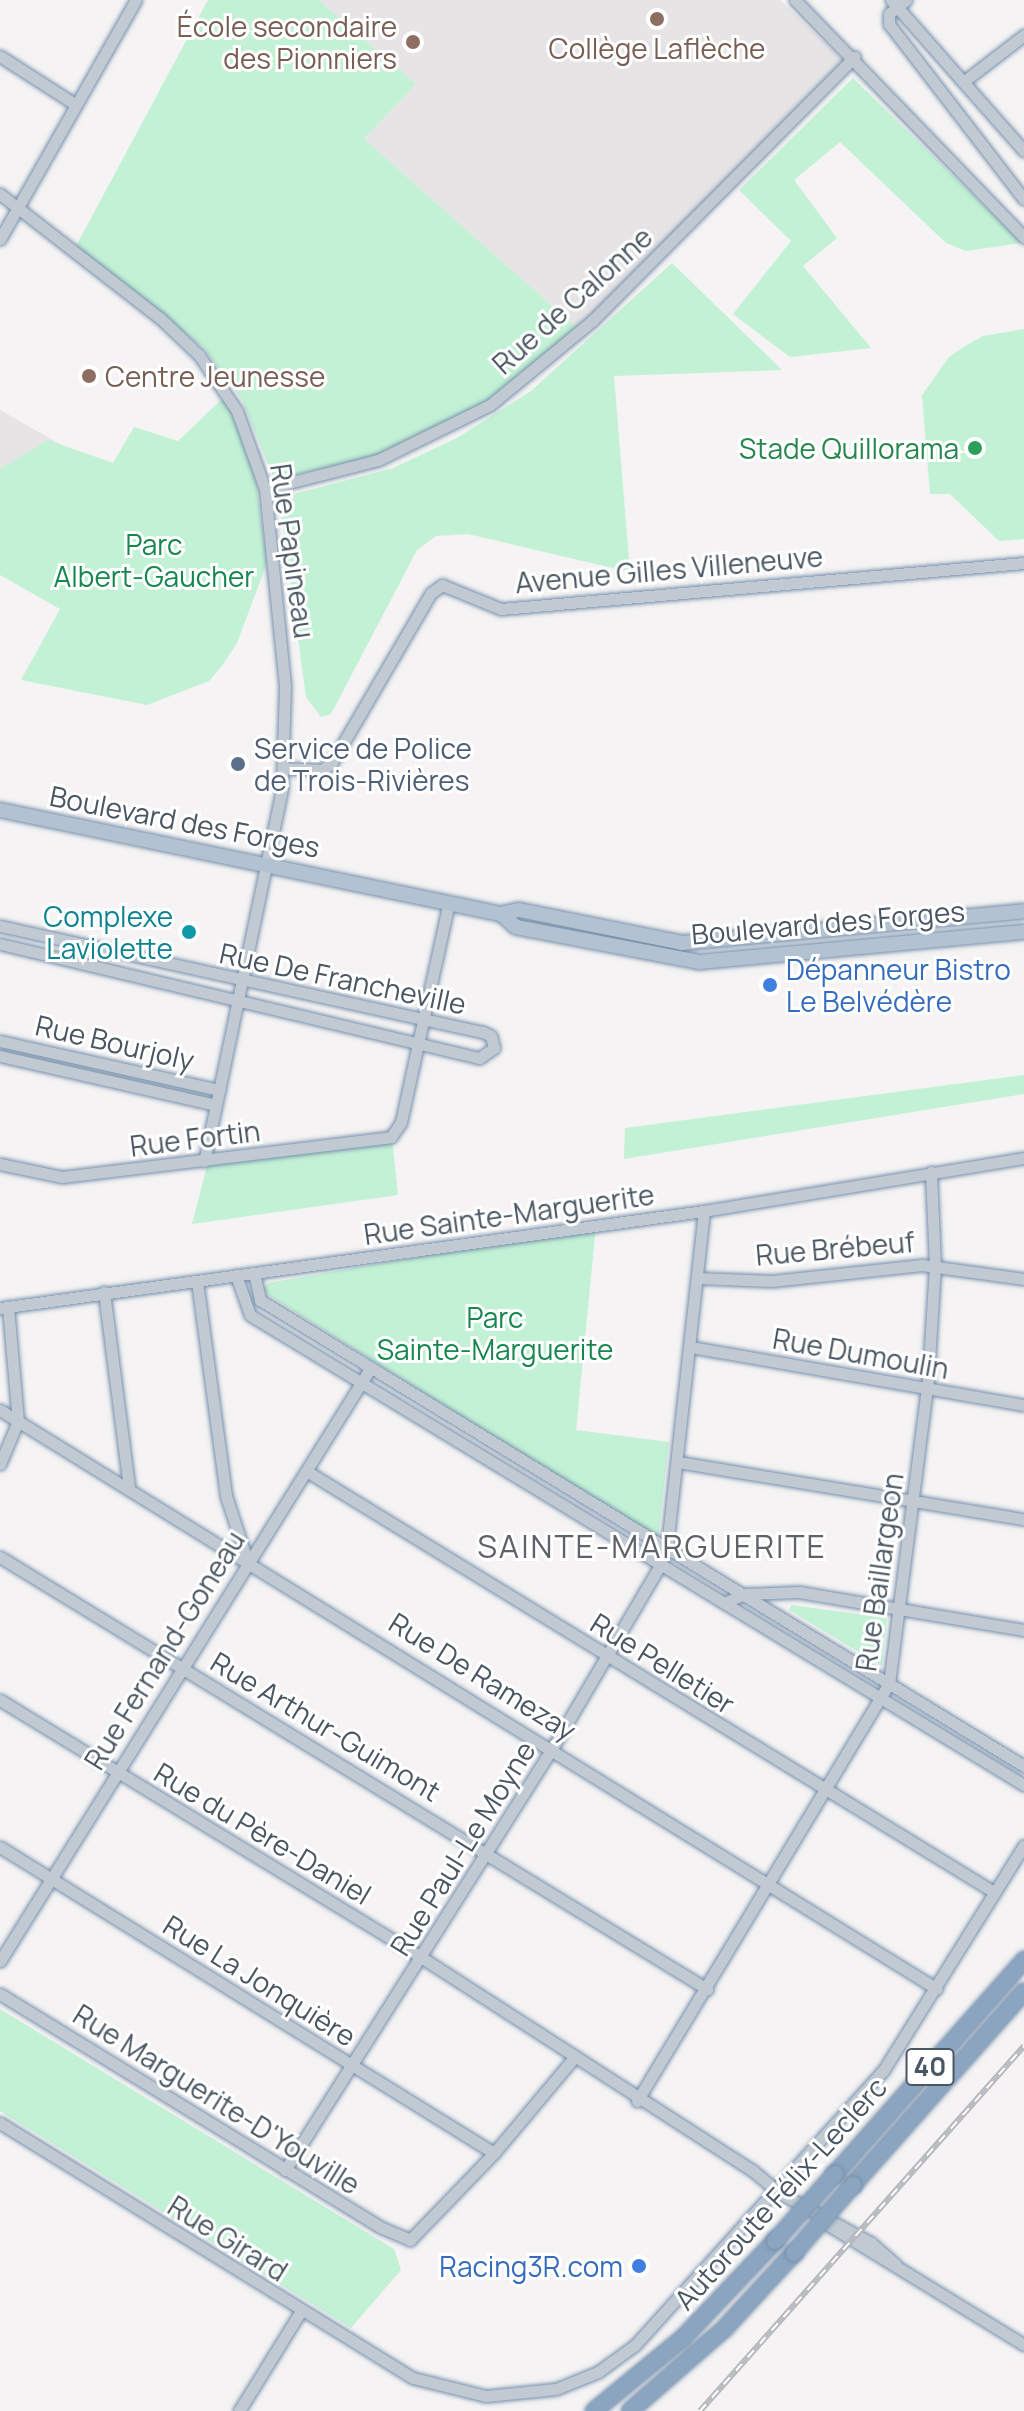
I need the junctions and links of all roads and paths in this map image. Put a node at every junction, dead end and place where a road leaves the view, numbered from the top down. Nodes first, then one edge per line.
1 (795, 0) edge
2 (133, 1) edge
3 (898, 2) edge
4 (1024, 35) edge
5 (0, 56) edge
6 (854, 57) junction
7 (963, 82) junction
8 (76, 105) junction
9 (1024, 151) edge
10 (0, 194) edge
11 (1024, 199) edge
12 (18, 206) junction
13 (1024, 237) edge
14 (0, 239) edge
15 (265, 489) junction
16 (1024, 563) edge
17 (283, 768) junction
18 (0, 810) edge
19 (269, 864) junction
20 (449, 902) junction
21 (1024, 911) edge
22 (501, 914) junction
23 (900, 924) junction
24 (0, 926) edge
25 (1024, 932) edge
26 (722, 942) junction
27 (0, 944) edge
28 (902, 944) junction
29 (723, 962) junction
30 (244, 981) junction
31 (239, 999) junction
32 (424, 1021) junction
33 (419, 1040) junction
34 (0, 1041) edge
35 (0, 1056) edge
36 (220, 1090) junction
37 (216, 1105) junction
38 (1024, 1158) edge
39 (204, 1161) junction
40 (0, 1164) edge
41 (931, 1172) junction
42 (704, 1211) junction
43 (935, 1265) junction
44 (254, 1273) junction
45 (236, 1275) junction
46 (697, 1278) junction
47 (1024, 1279) edge
48 (197, 1281) junction
49 (104, 1292) junction
50 (4, 1307) edge
51 (691, 1347) junction
52 (371, 1367) junction
53 (362, 1381) junction
54 (927, 1389) junction
55 (1024, 1405) edge
56 (0, 1410) edge
57 (18, 1421) junction
58 (518, 1454) junction
59 (678, 1462) junction
60 (0, 1464) edge
61 (508, 1471) junction
62 (308, 1472) junction
63 (129, 1488) junction
64 (914, 1501) junction
65 (1024, 1519) edge
66 (667, 1546) junction
67 (0, 1557) edge
68 (247, 1560) junction
69 (660, 1565) junction
70 (744, 1594) junction
71 (724, 1603) junction
72 (901, 1610) junction
73 (1024, 1630) edge
74 (608, 1657) junction
75 (182, 1667) junction
76 (889, 1684) junction
77 (0, 1700) edge
78 (882, 1701) junction
79 (553, 1747) junction
80 (1024, 1766) edge
81 (117, 1771) junction
82 (1024, 1785) edge
83 (826, 1791) junction
84 (1024, 1845) edge
85 (0, 1847) edge
86 (486, 1850) junction
87 (53, 1879) junction
88 (769, 1884) junction
89 (994, 1892) junction
90 (421, 1957) junction
91 (1024, 1960) edge
92 (0, 1961) edge
93 (707, 1989) junction
94 (937, 1989) junction
95 (1024, 1992) edge
96 (0, 1994) edge
97 (573, 2059) junction
98 (353, 2066) junction
99 (637, 2101) junction
100 (0, 2123) edge
101 (494, 2153) junction
102 (285, 2170) junction
103 (775, 2190) junction
104 (301, 2311) junction
105 (1024, 2345) edge
106 (239, 2411) edge
107 (594, 2411) edge
108 (630, 2411) edge

1 - 6 street
2 - 8 street
3 - 7 street
3 - 11 street
4 - 7 street
5 - 8 street
6 - 13 street
6 - 15 street, Rue de Calonne
7 - 9 street
8 - 12 street
10 - 12 street, Rue Papineau
12 - 14 street
12 - 15 street, Rue Papineau
15 - 17 street, Rue Papineau
16 - 17 street, Avenue Gilles Villeneuve
17 - 19 street, Rue Papineau
18 - 19 main road, Boulevard des Forges
19 - 20 main road, Boulevard des Forges
19 - 30 street, Rue Papineau
20 - 22 main road, Boulevard des Forges
20 - 32 street
21 - 23 main road, Boulevard des Forges
22 - 26 main road, Boulevard des Forges
22 - 29 main road, Boulevard des Forges
23 - 26 main road, Boulevard des Forges
23 - 28 main road
24 - 30 street, Rue De Francheville
25 - 28 main road, Boulevard des Forges
26 - 29 main road
27 - 31 street, Rue De Francheville
28 - 29 main road, Boulevard des Forges
30 - 31 street, Rue Papineau
30 - 32 street, Rue De Francheville
31 - 33 street, Rue De Francheville
31 - 36 street, Rue Papineau
32 - 33 street
32 - 33 street, Rue De Francheville
33 - 39 street, Rue Fortin
34 - 36 street, Rue Bourjoly
35 - 37 street, Rue Bourjoly
36 - 37 street, Rue Papineau
37 - 39 street, Rue Papineau
38 - 41 street, Rue Sainte-Marguerite
39 - 40 street, Rue Fortin
41 - 42 street, Rue Sainte-Marguerite
41 - 43 street, Rue Baillargeon
42 - 44 street, Rue Sainte-Marguerite
42 - 46 street, Rue Paul-Le Moyne
43 - 46 street, Rue Brébeuf
43 - 47 street, Rue Brébeuf
43 - 54 street, Rue Baillargeon
44 - 45 street, Rue Sainte-Marguerite
44 - 52 street
45 - 48 street, Rue Sainte-Marguerite
45 - 53 street
46 - 51 street, Rue Paul-Le Moyne
48 - 49 street, Rue Sainte-Marguerite
48 - 68 street
49 - 50 street, Rue Sainte-Marguerite
49 - 63 street
50 - 57 street
51 - 54 street, Rue Dumoulin
51 - 59 street, Rue Paul-Le Moyne
52 - 53 street, Rue Fernand-Goneau
52 - 58 street
53 - 61 street
53 - 62 street, Rue Fernand-Goneau
54 - 55 street, Rue Dumoulin
54 - 64 street, Rue Baillargeon
56 - 57 street, Rue De Ramezay
57 - 60 street
57 - 63 street, Rue De Ramezay
58 - 61 street
58 - 66 street
59 - 64 street
59 - 66 street, Rue Paul-Le Moyne
61 - 69 street
62 - 68 street, Rue Fernand-Goneau
62 - 74 street, Rue Pelletier
63 - 68 street, Rue De Ramezay
64 - 65 street
64 - 72 street, Rue Baillargeon
66 - 69 street, Rue Paul-Le Moyne
66 - 70 street
67 - 75 street, Rue Arthur-Guimont
68 - 75 street, Rue Fernand-Goneau
68 - 79 street, Rue De Ramezay
69 - 71 street
69 - 74 street, Rue Paul-Le Moyne
70 - 71 street
70 - 72 street
70 - 76 street
71 - 78 street
72 - 73 street
72 - 76 street, Rue Baillargeon
74 - 79 street, Rue Paul-Le Moyne
74 - 83 street, Rue Pelletier
75 - 81 street, Rue Fernand-Goneau
75 - 86 street, Rue Arthur-Guimont
76 - 78 street, Rue Baillargeon
76 - 80 street
77 - 81 street, Rue du Père-Daniel
78 - 82 street
78 - 83 street, Rue Baillargeon
79 - 86 street, Rue Paul-Le Moyne
79 - 88 street, Rue De Ramezay
81 - 87 street, Rue Fernand-Goneau
81 - 90 street, Rue du Père-Daniel
83 - 88 street, Rue Baillargeon
83 - 89 street, Rue Pelletier
84 - 89 street
85 - 87 street, Rue La Jonquière
86 - 90 street, Rue Paul-Le Moyne
86 - 93 street, Rue Arthur-Guimont
87 - 92 street, Rue Fernand-Goneau
87 - 98 street, Rue La Jonquière
88 - 93 street, Rue Baillargeon
88 - 94 street, Rue De Ramezay
89 - 94 street
90 - 97 street, Rue du Père-Daniel
90 - 98 street, Rue Paul-Le Moyne
91 - 107 highway, Autoroute Félix-Leclerc / 40, bridge
93 - 99 street, Rue Baillargeon
94 - 103 street
95 - 108 highway, Autoroute Félix-Leclerc / 40, bridge
96 - 102 street, Rue Marguerite-D'Youville
97 - 99 street, Rue du Père-Daniel
97 - 101 street
98 - 101 street, Rue La Jonquière
98 - 102 street, Rue Paul-Le Moyne
99 - 103 street, Rue du Père-Daniel
100 - 104 street, Rue Girard
101 - 102 street, Rue Marguerite-D'Youville
103 - 104 street, Rue Girard
103 - 105 street, Rue du Père-Daniel
104 - 106 street

